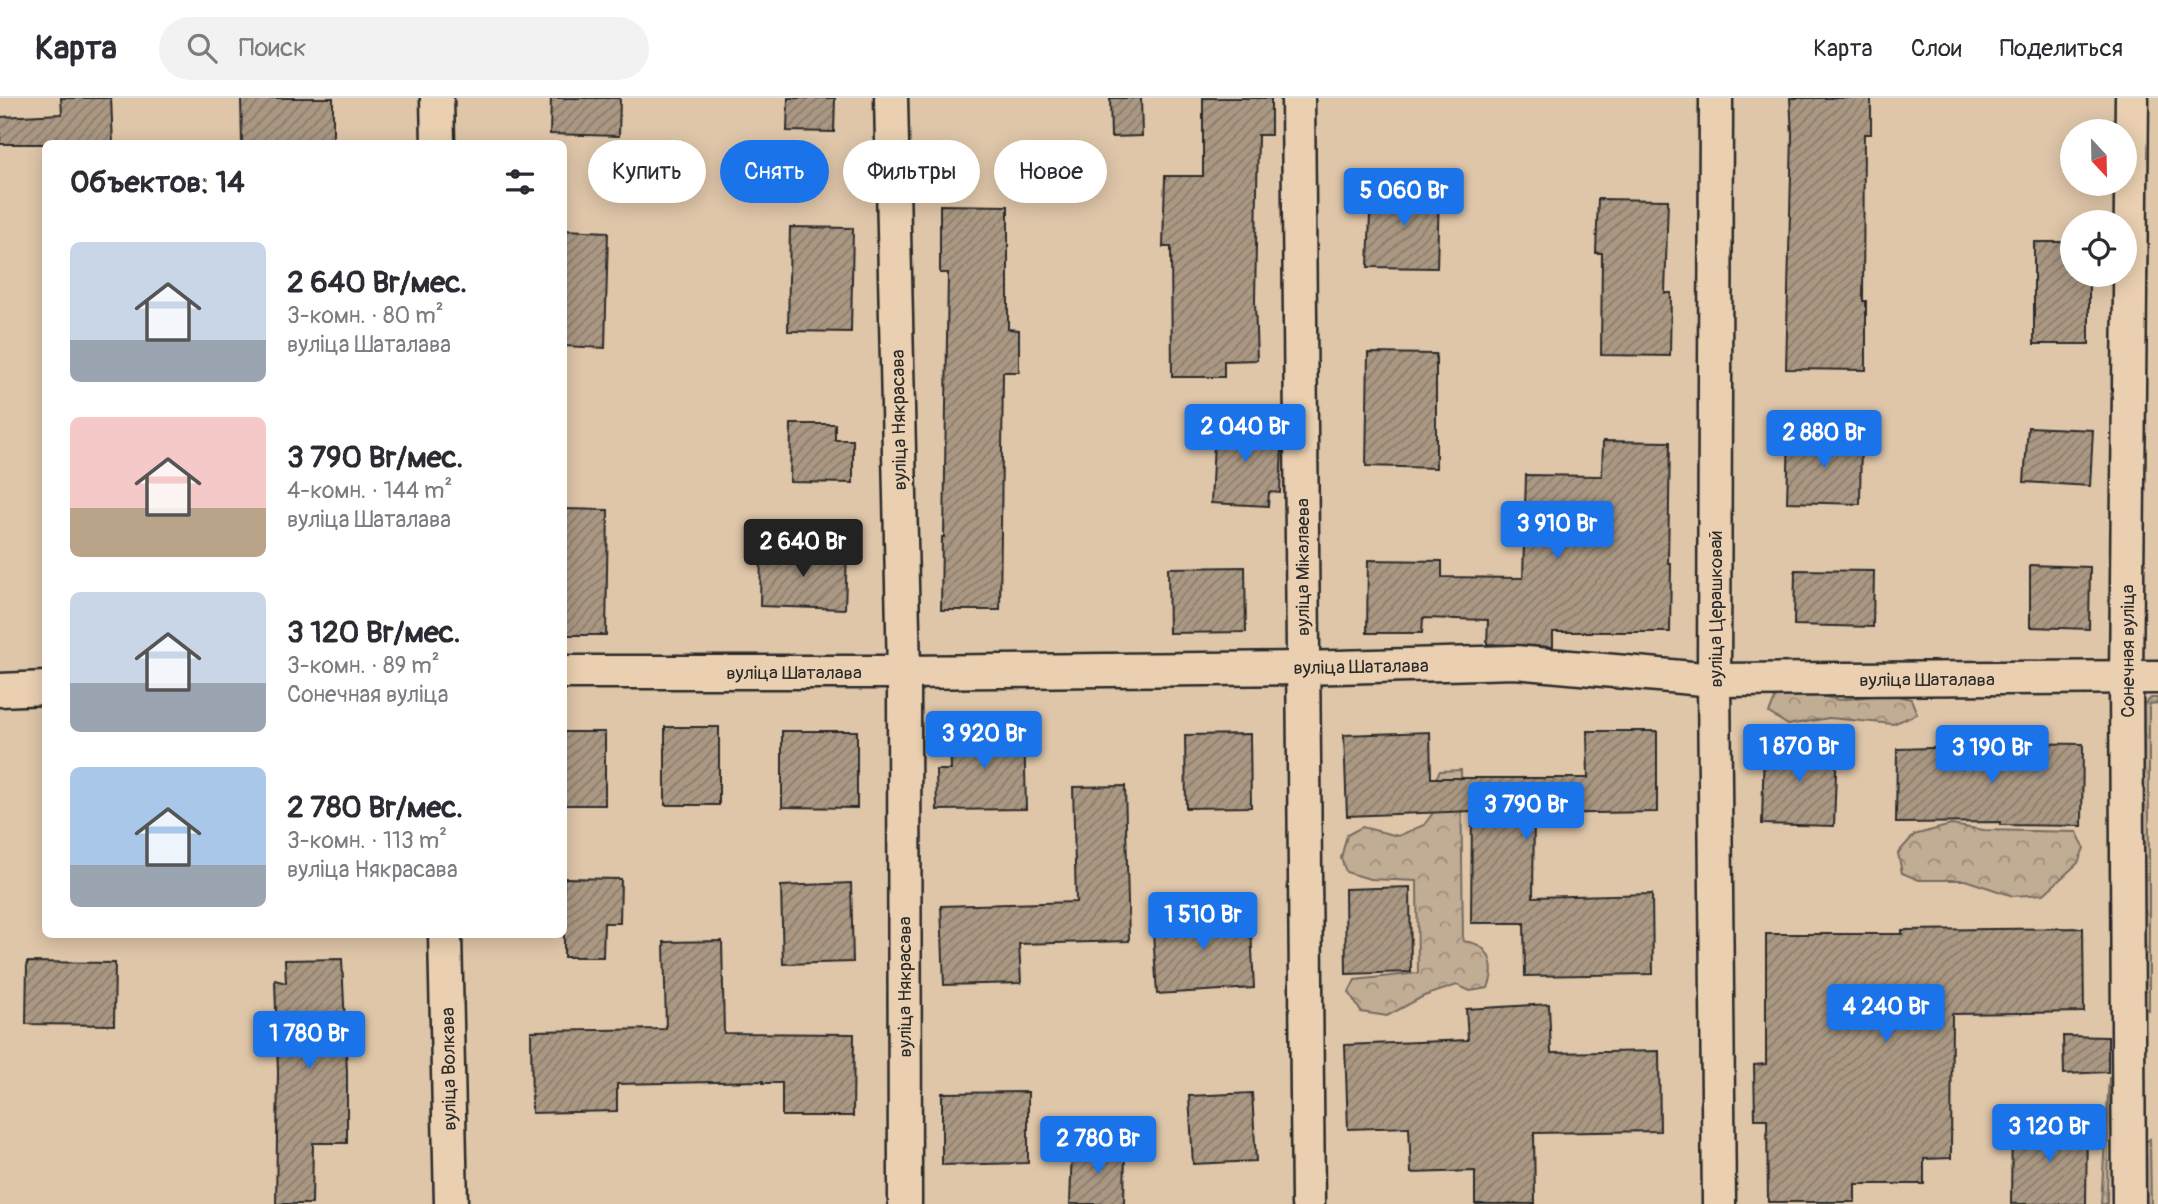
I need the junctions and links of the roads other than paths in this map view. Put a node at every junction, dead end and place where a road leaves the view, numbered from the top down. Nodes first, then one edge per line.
1 (438, 98) edge
2 (891, 98) edge
3 (1298, 98) edge
4 (1716, 98) edge
5 (2132, 98) edge
6 (438, 140) edge
7 (1302, 668) junction
8 (567, 672) edge
9 (904, 672) junction
10 (2158, 677) edge
11 (2126, 678) junction
12 (1714, 680) junction
13 (42, 688) edge
14 (0, 690) edge
15 (445, 938) edge
16 (451, 1204) edge
17 (905, 1204) edge
18 (1308, 1204) edge
19 (1719, 1204) edge
20 (2129, 1204) edge

1 - 6 street
2 - 9 street, вуліца Някрасава
3 - 7 street, вуліца Мікалаева
4 - 12 street, вуліца Церашковай
5 - 11 street, Сонечная вуліца
7 - 9 street, вуліца Шаталава
7 - 12 street, вуліца Шаталава
7 - 18 street, вуліца Мікалаева
8 - 9 street, вуліца Шаталава
9 - 17 street, вуліца Някрасава
10 - 11 street, вуліца Шаталава
11 - 12 street, вуліца Шаталава
11 - 20 street, Сонечная вуліца
12 - 19 street, вуліца Церашковай
13 - 14 street
15 - 16 street, вуліца Волкава

